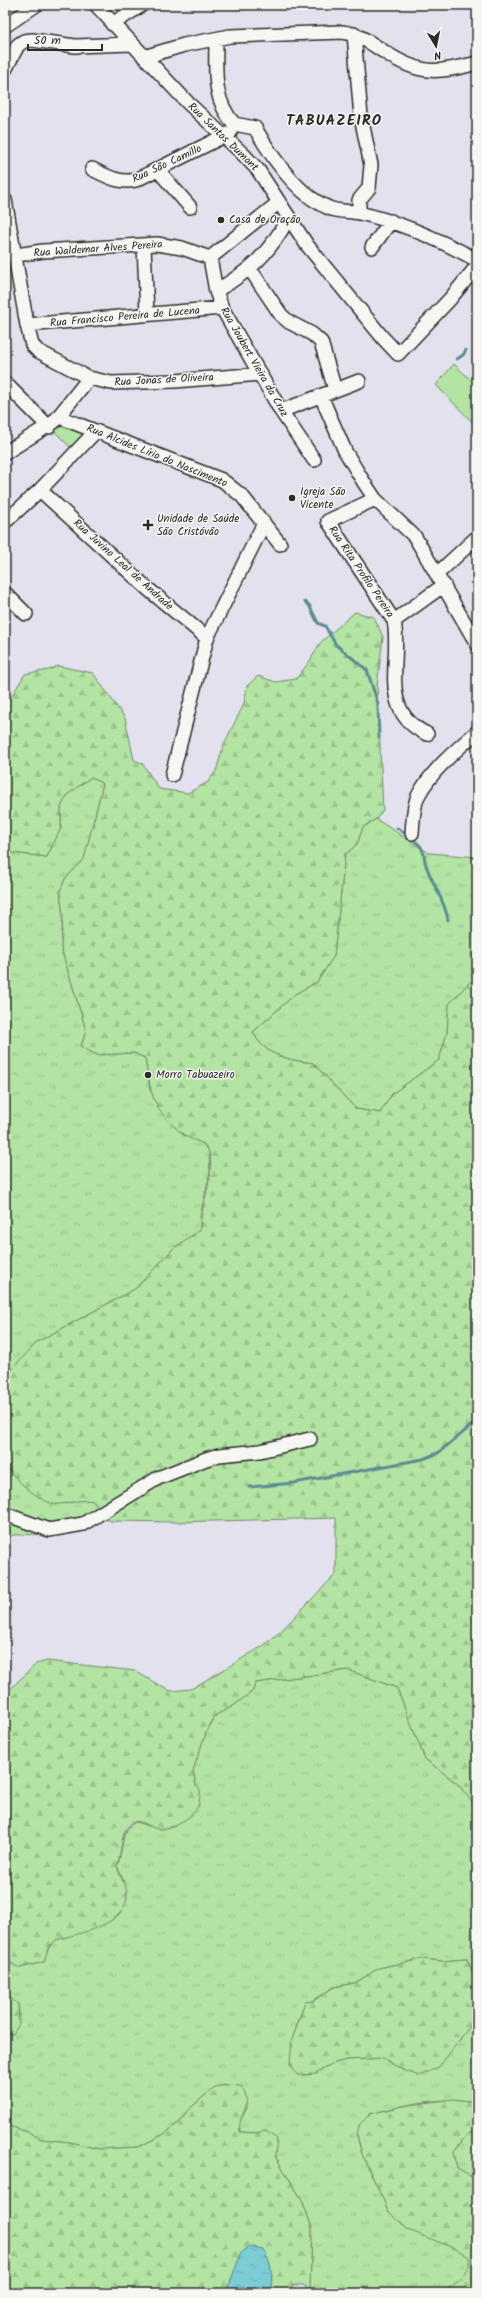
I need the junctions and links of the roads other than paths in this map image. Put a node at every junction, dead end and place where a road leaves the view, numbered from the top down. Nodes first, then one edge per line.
1 (36, 5) edge
2 (96, 5) edge
3 (142, 5) edge
4 (9, 23) edge
5 (112, 24) junction
6 (354, 34) junction
7 (216, 39) junction
8 (132, 44) junction
9 (144, 56) junction
10 (477, 63) edge
11 (5, 70) edge
12 (238, 127) junction
13 (225, 137) junction
14 (273, 159) junction
15 (92, 169) dead end
16 (157, 169) junction
17 (275, 198) junction
18 (5, 200) edge
19 (190, 207) dead end
20 (360, 213) junction
21 (288, 219) junction
22 (391, 221) junction
23 (9, 243) edge
24 (144, 246) junction
25 (372, 247) dead end
26 (16, 256) junction
27 (210, 258) junction
28 (477, 260) edge
29 (477, 266) edge
30 (250, 269) junction
31 (216, 291) junction
32 (222, 308) junction
33 (147, 313) junction
34 (27, 325) junction
35 (261, 374) junction
36 (89, 378) junction
37 (359, 381) dead end
38 (5, 383) edge
39 (335, 390) junction
40 (321, 396) junction
41 (281, 411) junction
42 (59, 417) junction
43 (49, 427) junction
44 (96, 431) junction
45 (5, 453) edge
46 (314, 460) dead end
47 (40, 490) junction
48 (375, 499) junction
49 (5, 522) edge
50 (264, 523) junction
51 (477, 537) edge
52 (280, 544) dead end
53 (440, 580) junction
54 (5, 593) edge
55 (26, 614) dead end
56 (394, 621) junction
57 (472, 625) edge
58 (207, 638) junction
59 (477, 644) edge
60 (477, 732) edge
61 (427, 734) dead end
62 (172, 774) dead end
63 (412, 833) dead end
64 (310, 1439) dead end
65 (5, 1514) edge

1 - 4 street
2 - 5 street, Rua Santos Dumont
3 - 5 street
5 - 8 street, Rua Santos Dumont
6 - 7 street
6 - 10 street
6 - 20 street
7 - 9 street
7 - 12 street
8 - 9 street, Rua Santos Dumont
8 - 11 street
9 - 13 street, Rua Santos Dumont
12 - 13 street, Rua São Camillo
12 - 14 street
13 - 16 street, Rua São Camillo
13 - 17 street, Rua Santos Dumont
14 - 17 street
14 - 20 street
15 - 16 street, Rua São Camillo
16 - 19 street
17 - 21 street, Rua Santos Dumont
17 - 27 street
18 - 23 street, Rua Jonas de Oliveira
20 - 22 street
21 - 29 street, Rua Santos Dumont
21 - 30 street
22 - 25 street
22 - 28 street
23 - 26 street, Rua Jonas de Oliveira
24 - 26 street, Rua Waldemar Alves Pereira
24 - 27 street, Rua Waldemar Alves Pereira
24 - 33 street
26 - 34 street, Rua Jonas de Oliveira
27 - 31 street, Rua Joubert Vieira da Cruz
30 - 31 street
30 - 39 street
31 - 32 street, Rua Joubert Vieira da Cruz
32 - 33 street, Rua Francisco Pereira de Lucena
32 - 35 street, Rua Joubert Vieira da Cruz
33 - 34 street, Rua Francisco Pereira de Lucena
34 - 36 street, Rua Jonas de Oliveira
35 - 36 street, Rua Jonas de Oliveira
35 - 41 street, Rua Joubert Vieira da Cruz
36 - 42 street
37 - 39 street
38 - 43 street
39 - 40 street
40 - 41 street
40 - 48 street
41 - 46 street, Rua Joubert Vieira da Cruz
42 - 43 street
42 - 44 street, Rua Alcides Lírio do Nascimento
43 - 45 street
44 - 47 street
44 - 50 street, Rua Alcides Lírio do Nascimento
47 - 49 street
47 - 58 street, Rua Juvino Leal de Andrade
48 - 53 street
48 - 56 street, Rua Rita Profilo Pereira
50 - 52 street, Rua Alcides Lírio do Nascimento
50 - 58 street
51 - 53 street
53 - 56 street
53 - 57 street
54 - 55 street
56 - 61 street, Rua Rita Profilo Pereira
57 - 59 street
58 - 62 street
60 - 63 street
64 - 65 street

